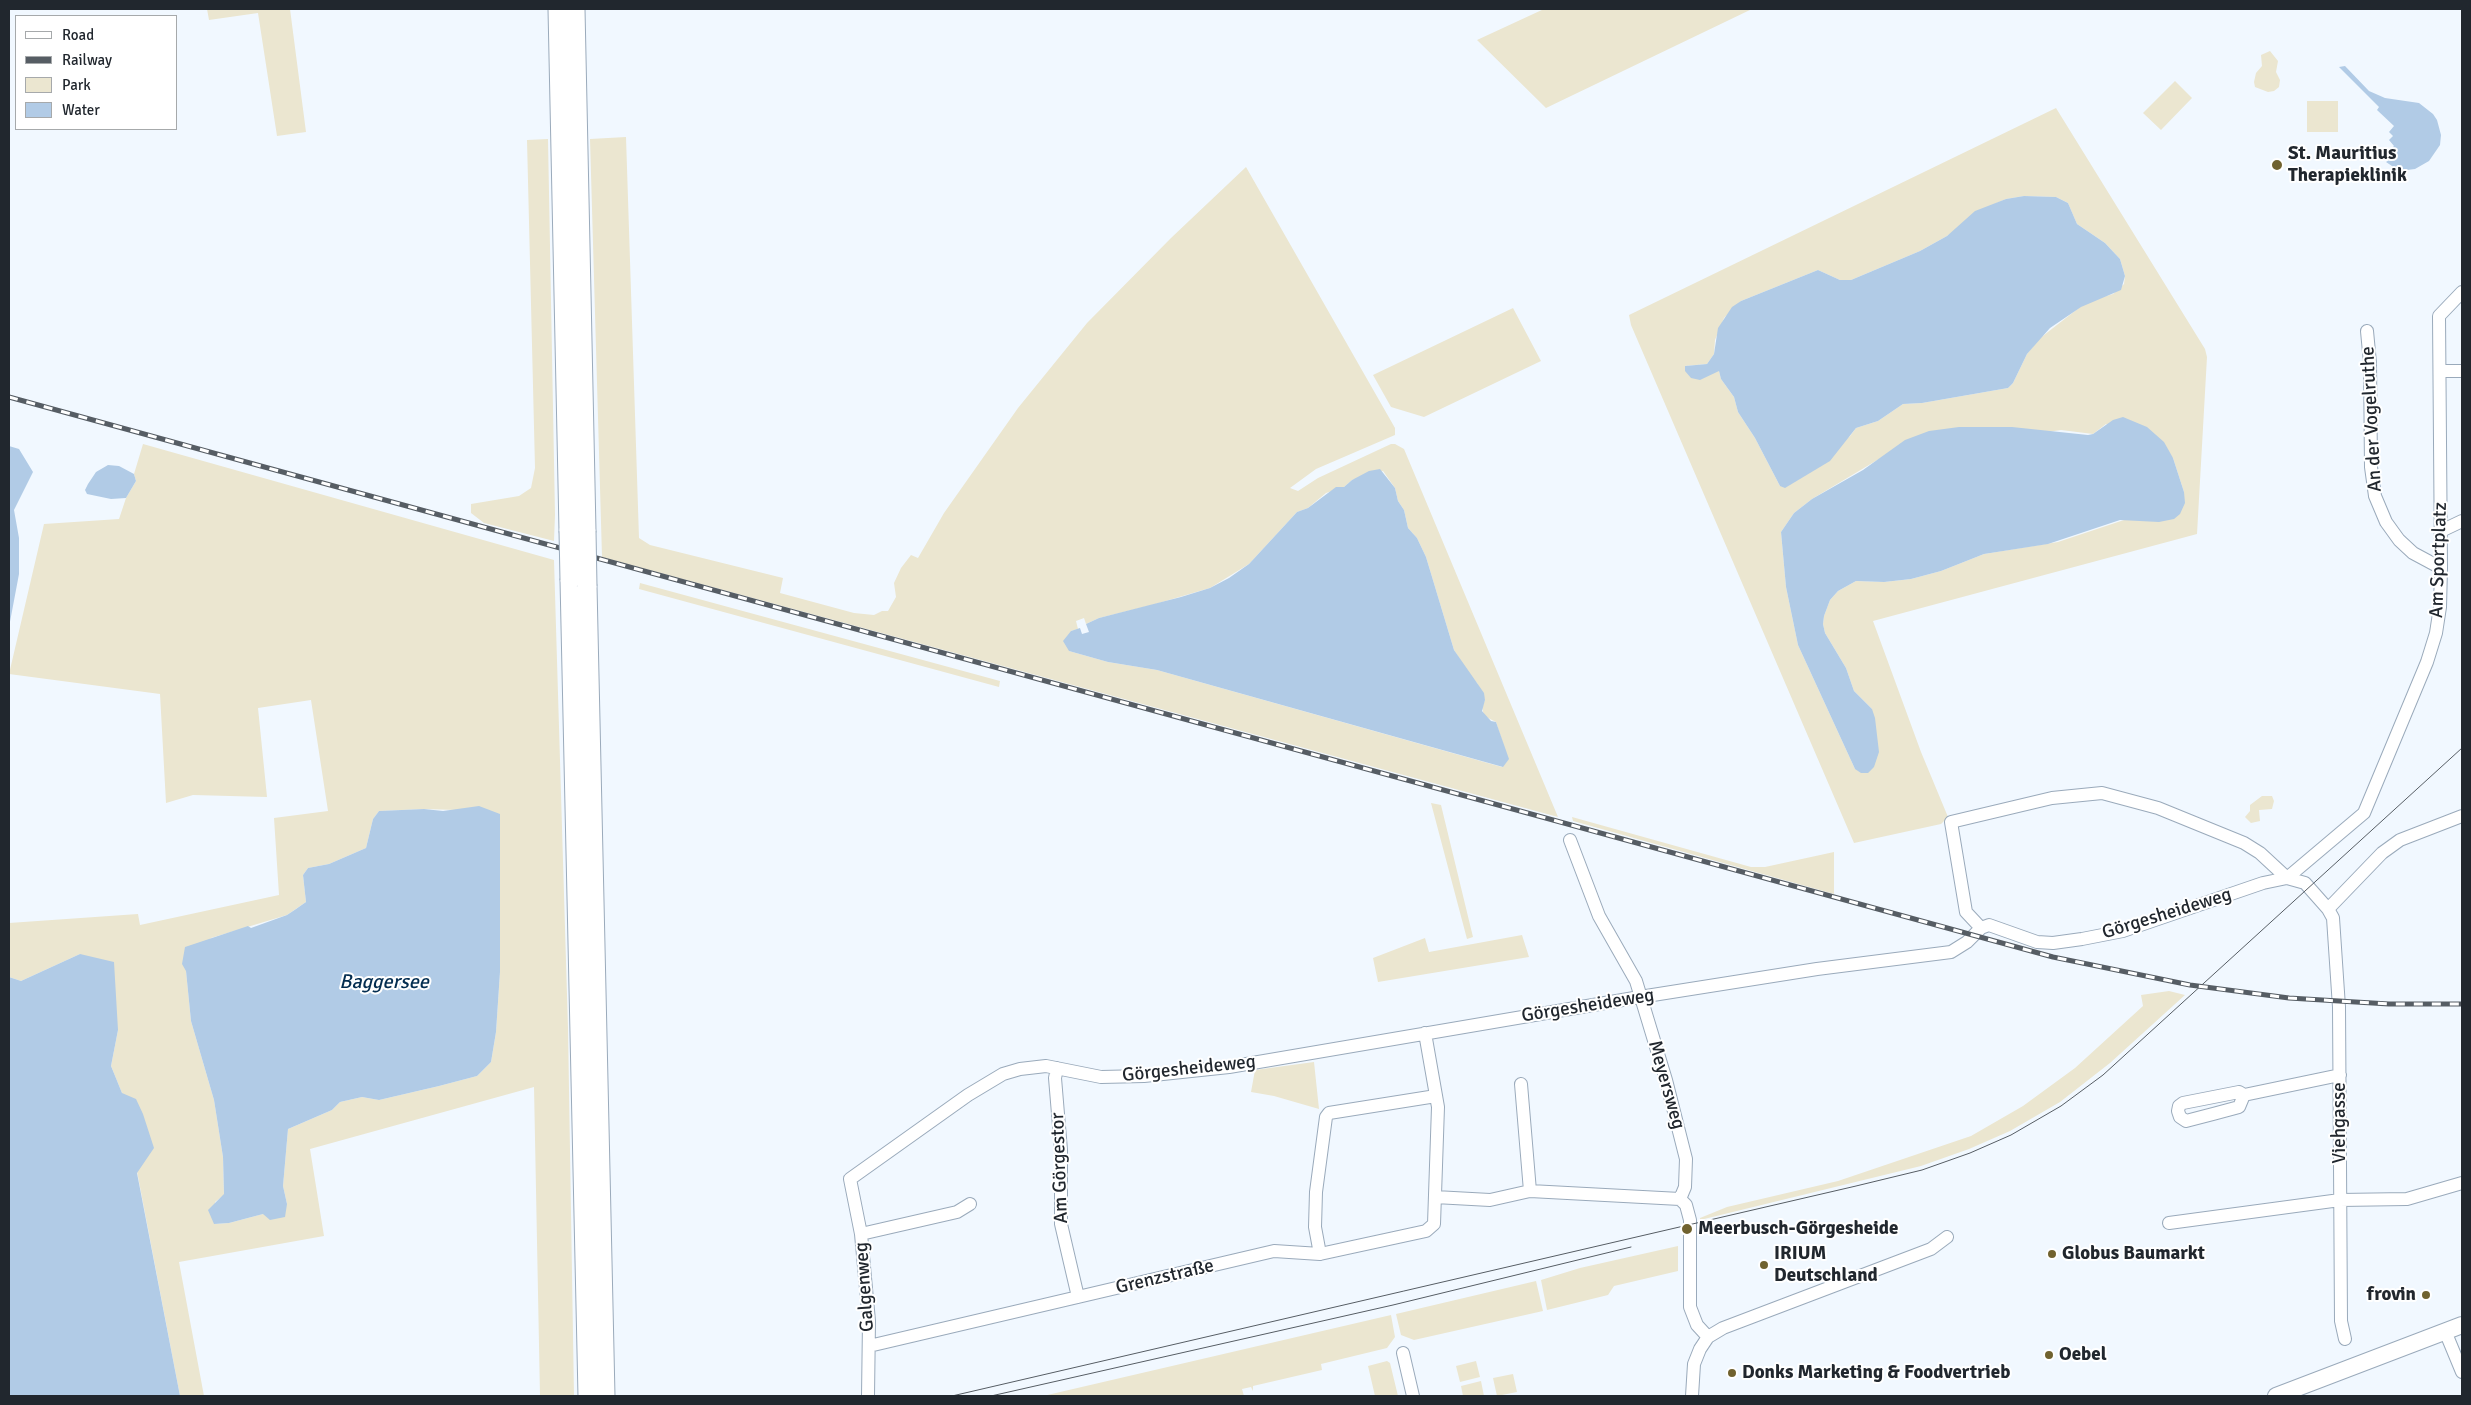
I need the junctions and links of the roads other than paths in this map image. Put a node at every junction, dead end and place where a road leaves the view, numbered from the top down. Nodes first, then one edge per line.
1 (558, 9) edge
2 (575, 9) edge
3 (2462, 292) edge
4 (2367, 331) dead end
5 (2440, 371) junction
6 (2462, 371) edge
7 (2462, 521) edge
8 (578, 531) junction
9 (2441, 531) junction
10 (2441, 568) junction
11 (579, 583) junction
12 (2462, 816) edge
13 (1570, 840) dead end
14 (2287, 878) junction
15 (2328, 909) junction
16 (1981, 928) junction
17 (1640, 997) junction
18 (1425, 1033) junction
19 (1057, 1068) junction
20 (2340, 1075) junction
21 (1521, 1084) dead end
22 (2244, 1095) dead end
23 (1436, 1096) junction
24 (850, 1179) joint
25 (2462, 1183) edge
26 (1530, 1191) junction
27 (1435, 1197) junction
28 (1680, 1199) junction
29 (2340, 1200) junction
30 (970, 1204) dead end
31 (2169, 1223) dead end
32 (861, 1234) junction
33 (1947, 1237) dead end
34 (1320, 1254) junction
35 (1078, 1297) junction
36 (2462, 1324) edge
37 (2445, 1331) junction
38 (1708, 1338) junction
39 (2345, 1338) dead end
40 (869, 1346) junction
41 (1404, 1353) dead end
42 (2462, 1372) edge
43 (2301, 1392) edge
44 (588, 1396) edge
45 (605, 1396) edge
46 (868, 1396) edge
47 (1413, 1396) edge
48 (1692, 1396) edge
49 (2276, 1396) edge

1 - 8 highway
2 - 8 highway
3 - 5 street, Am Sportplatz
4 - 10 street, An der Vogelruthe
5 - 6 street
5 - 9 street, Am Sportplatz
7 - 9 street
8 - 11 highway, bridge
9 - 10 street, Am Sportplatz
10 - 14 street, Am Sportplatz
11 - 44 highway
11 - 45 highway
12 - 15 street
13 - 17 street, Meyersweg
14 - 15 street
14 - 16 street, Görgesheideweg
14 - 16 street
15 - 20 street, Viehgasse
16 - 17 street, Görgesheideweg
17 - 18 street, Görgesheideweg
17 - 28 street, Meyersweg
18 - 19 street, Görgesheideweg
18 - 23 street
19 - 24 street, Görgesheideweg
19 - 35 street, Am Görgestor
20 - 22 street
20 - 29 street, Viehgasse
21 - 26 street
23 - 27 street
23 - 34 street
24 - 32 street, Galgenweg
25 - 29 street
26 - 27 street
26 - 28 street
27 - 34 street, Grenzstraße
28 - 38 street
29 - 31 street
29 - 39 street, Viehgasse
30 - 32 street
32 - 40 street, Galgenweg
33 - 38 street
34 - 35 street, Grenzstraße
35 - 40 street, Grenzstraße
36 - 37 main road
37 - 42 street
37 - 43 main road
38 - 48 street
40 - 46 street, Galgenweg
41 - 47 street
43 - 49 main road

